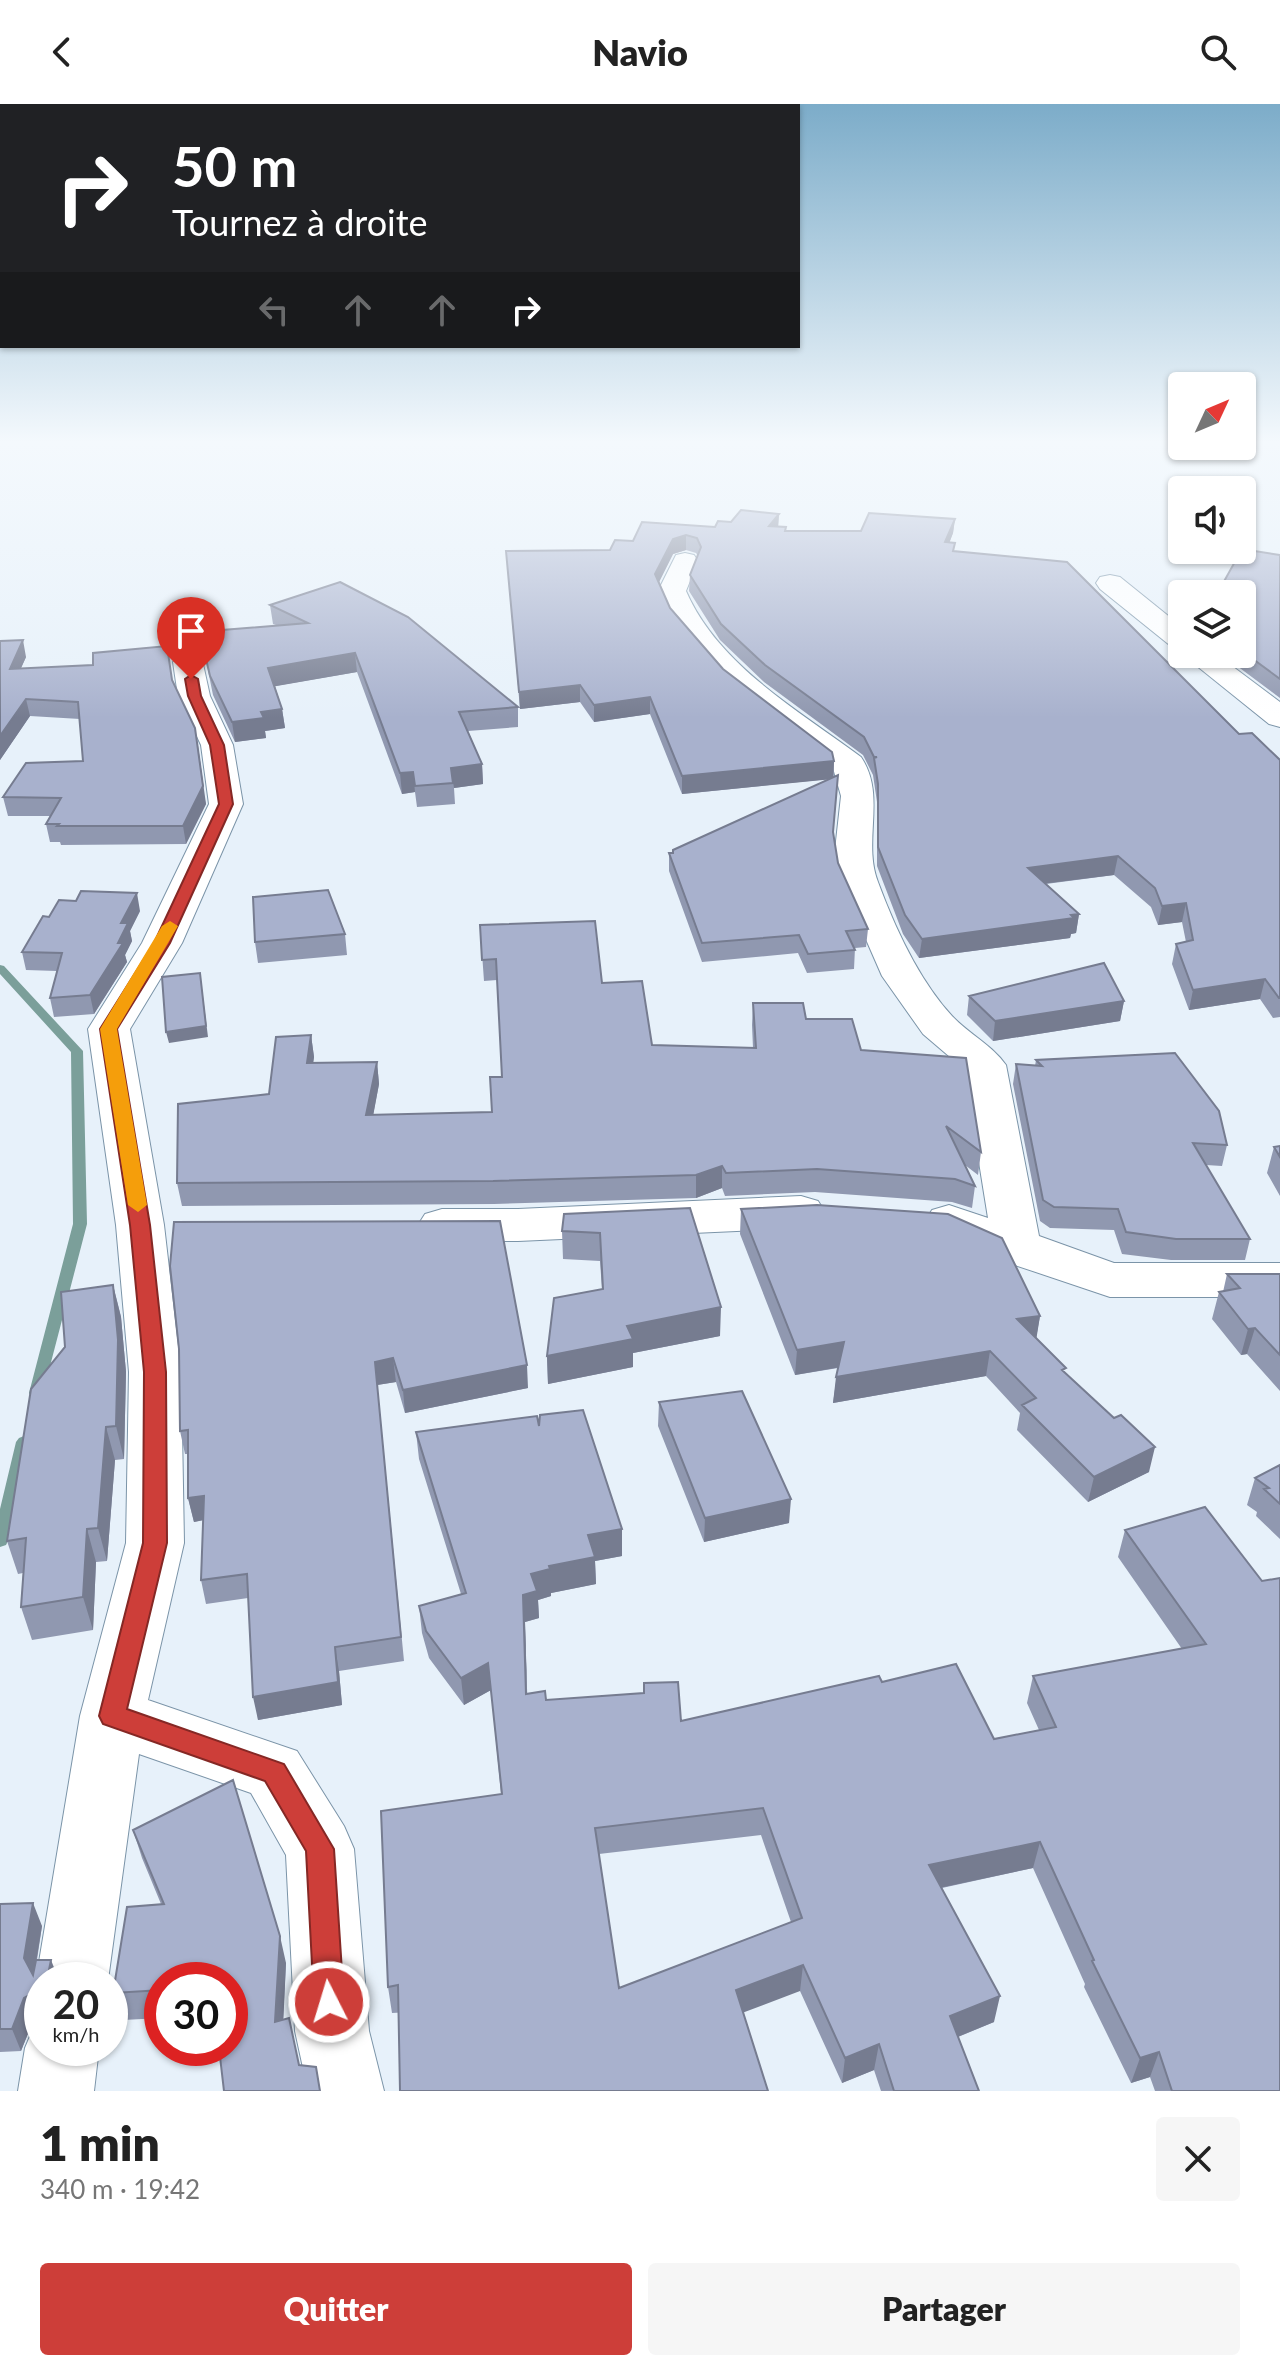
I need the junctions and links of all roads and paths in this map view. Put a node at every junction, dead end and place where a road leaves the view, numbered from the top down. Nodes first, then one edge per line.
1 (685, 561) dead end
2 (1110, 583) dead end
3 (1168, 630) edge
4 (209, 645) edge
5 (1215, 668) edge
6 (1280, 717) edge
7 (845, 1214) edge
8 (906, 1218) edge
9 (140, 1225) junction
10 (188, 1225) edge
11 (392, 1225) edge
12 (1017, 1248) junction
13 (1280, 1280) edge
14 (112, 1716) junction
15 (75, 1962) edge
16 (59, 2066) edge
17 (56, 2091) edge
18 (346, 2091) edge

1 - 12 street
2 - 3 street
4 - 9 street
5 - 6 street
7 - 11 street
8 - 12 street
9 - 10 street
9 - 14 street
12 - 13 street
14 - 15 street
14 - 18 street
16 - 17 street

